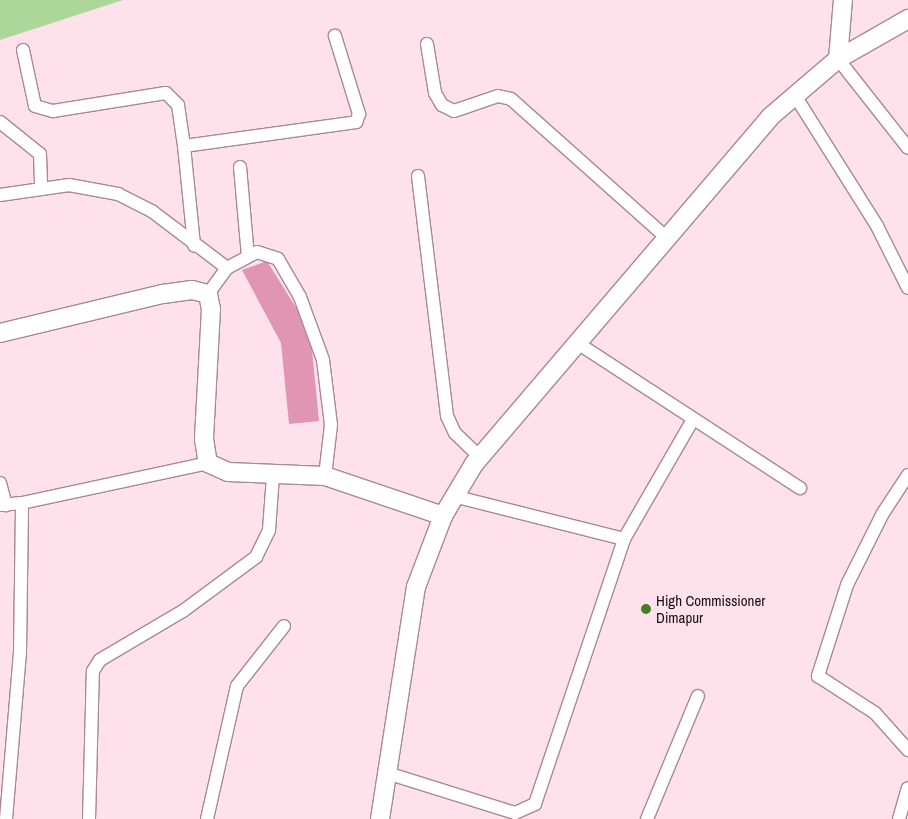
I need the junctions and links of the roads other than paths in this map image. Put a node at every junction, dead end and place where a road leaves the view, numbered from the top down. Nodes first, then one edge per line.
1 (843, 0) edge
2 (908, 19) edge
3 (335, 36) dead end
4 (427, 44) dead end
5 (23, 50) dead end
6 (838, 59) junction
7 (794, 94) junction
8 (0, 122) edge
9 (184, 146) junction
10 (908, 148) edge
11 (240, 167) dead end
12 (418, 176) dead end
13 (41, 189) junction
14 (0, 195) edge
15 (668, 239) junction
16 (194, 245) junction
17 (248, 256) junction
18 (227, 268) junction
19 (908, 288) edge
20 (208, 294) junction
21 (0, 333) edge
22 (579, 344) junction
23 (692, 421) junction
24 (480, 457) junction
25 (208, 463) junction
26 (274, 475) junction
27 (908, 475) edge
28 (325, 476) junction
29 (0, 483) edge
30 (800, 488) dead end
31 (453, 496) junction
32 (22, 503) junction
33 (3, 505) edge
34 (443, 516) junction
35 (624, 539) junction
36 (284, 626) dead end
37 (698, 696) dead end
38 (908, 750) edge
39 (387, 773) junction
40 (908, 788) edge
41 (6, 819) edge
42 (89, 819) edge
43 (207, 819) edge
44 (380, 819) edge
45 (647, 819) edge
46 (899, 819) edge

1 - 6 main road
2 - 6 main road
3 - 9 street
4 - 15 street
5 - 9 street
6 - 7 main road
6 - 10 street
7 - 15 main road
7 - 19 street
8 - 13 street
9 - 16 street
11 - 17 street
12 - 24 street
13 - 14 street
13 - 16 street
15 - 22 main road
16 - 18 street
17 - 18 street
17 - 28 street
18 - 20 street
20 - 21 main road
20 - 25 main road
22 - 23 street
22 - 24 main road
23 - 30 street
23 - 35 street
24 - 31 main road
25 - 26 main road
25 - 32 street
26 - 28 main road
26 - 42 street
27 - 38 street
28 - 34 main road
29 - 33 street
31 - 34 main road
31 - 35 street
32 - 33 street
32 - 41 street
34 - 39 main road
35 - 39 street
36 - 43 street
37 - 45 street
39 - 44 main road
40 - 46 street

